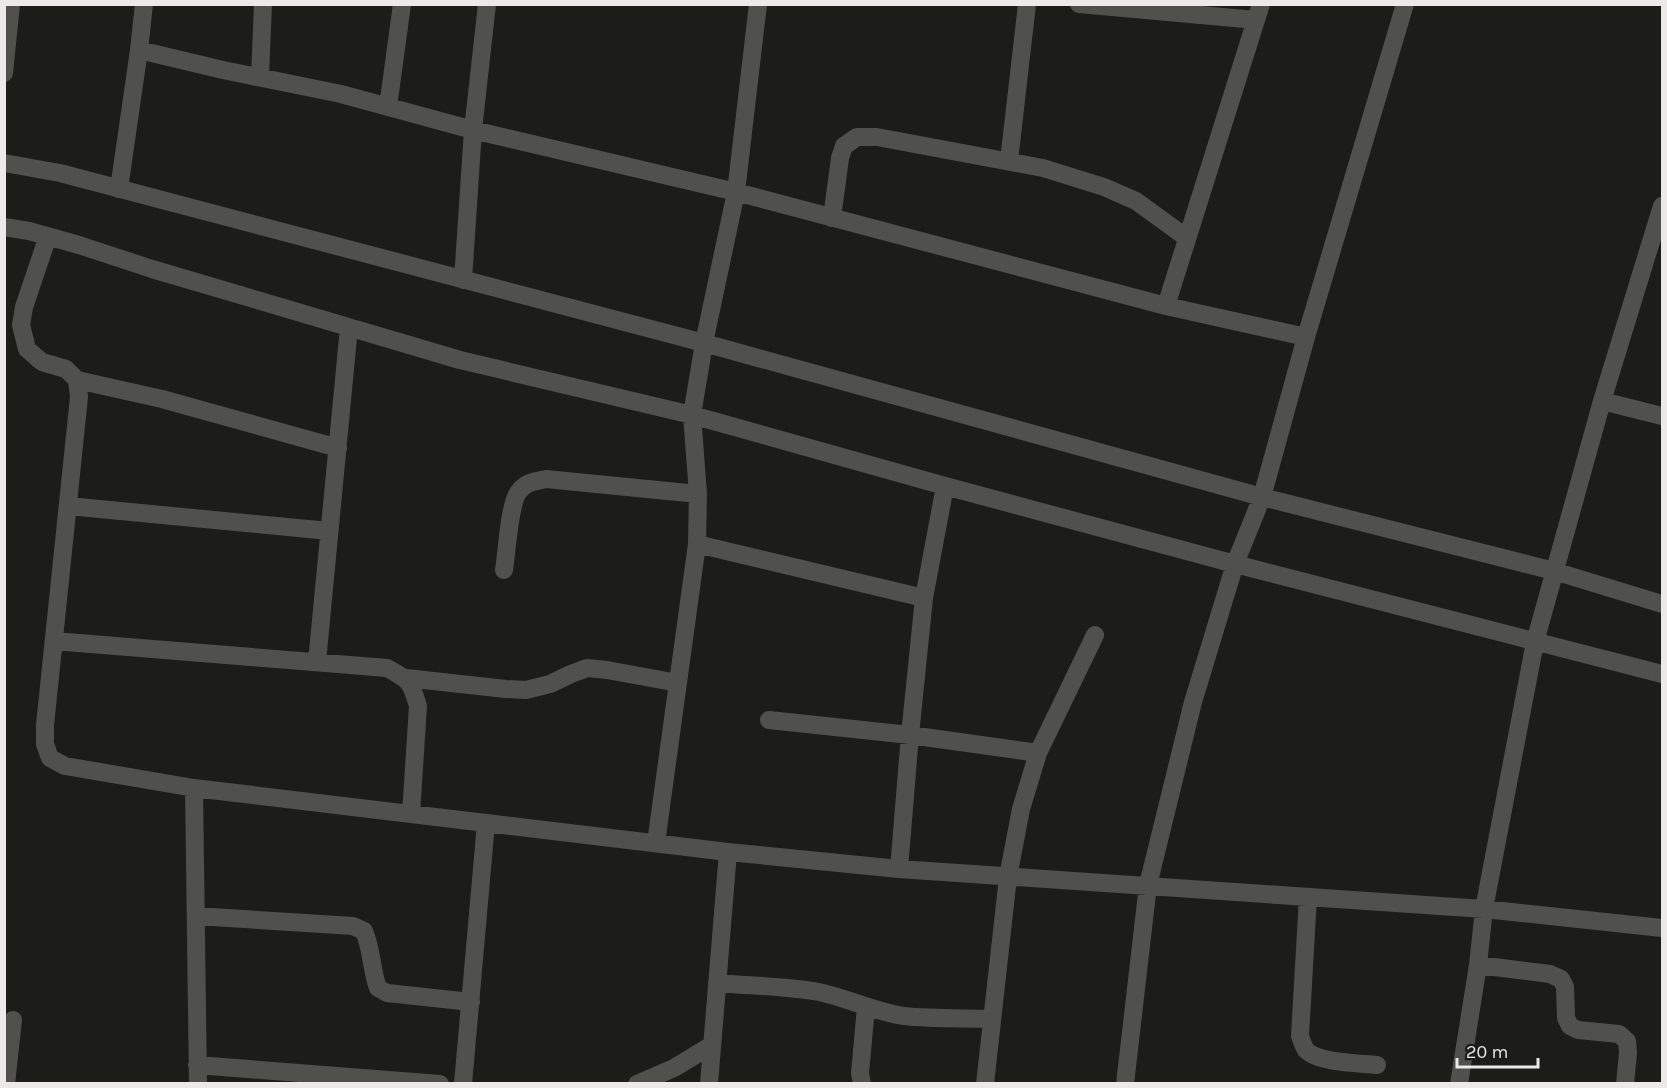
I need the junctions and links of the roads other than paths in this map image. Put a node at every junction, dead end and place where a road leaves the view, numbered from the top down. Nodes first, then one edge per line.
1 (11, 4) edge
2 (144, 4) edge
3 (263, 4) edge
4 (402, 4) edge
5 (487, 4) edge
6 (758, 4) edge
7 (1027, 4) edge
8 (1079, 4) edge
9 (1405, 4) edge
10 (1258, 12) edge
11 (139, 50) junction
12 (4, 73) edge
13 (260, 77) junction
14 (388, 107) junction
15 (473, 130) junction
16 (1009, 161) junction
17 (4, 163) edge
18 (119, 189) junction
19 (736, 192) junction
20 (1662, 206) edge
21 (832, 218) junction
22 (4, 227) edge
23 (48, 236) junction
24 (1187, 238) junction
25 (463, 280) junction
26 (1166, 306) junction
27 (349, 327) junction
28 (1306, 337) junction
29 (704, 344) junction
30 (77, 380) junction
31 (1602, 401) junction
32 (692, 415) junction
33 (1662, 416) edge
34 (338, 448) junction
35 (945, 486) junction
36 (698, 494) junction
37 (1262, 496) junction
38 (68, 506) junction
39 (330, 531) junction
40 (697, 544) junction
41 (1235, 564) junction
42 (504, 570) dead end
43 (1554, 571) junction
44 (924, 598) junction
45 (1662, 604) edge
46 (1095, 635) dead end
47 (54, 641) junction
48 (1535, 642) junction
49 (317, 662) junction
50 (1662, 674) edge
51 (406, 678) junction
52 (678, 682) junction
53 (769, 720) dead end
54 (910, 735) junction
55 (1038, 753) junction
56 (194, 788) junction
57 (411, 814) junction
58 (486, 823) junction
59 (656, 843) junction
60 (728, 852) junction
61 (899, 869) junction
62 (1008, 877) junction
63 (1148, 885) junction
64 (1308, 897) junction
65 (1484, 909) junction
66 (196, 916) junction
67 (1662, 928) edge
68 (1478, 965) junction
69 (717, 983) junction
70 (471, 1002) junction
71 (866, 1007) junction
72 (992, 1019) junction
73 (13, 1020) dead end
74 (712, 1045) junction
75 (197, 1065) junction
76 (1377, 1065) dead end
77 (6, 1083) edge
78 (198, 1083) edge
79 (440, 1083) edge
80 (463, 1083) edge
81 (637, 1083) edge
82 (709, 1083) edge
83 (862, 1083) edge
84 (985, 1083) edge
85 (1125, 1083) edge
86 (1459, 1083) edge
87 (1625, 1083) edge

1 - 12 street
2 - 11 street
3 - 13 street
4 - 14 street
5 - 15 street
6 - 19 street
7 - 16 street
8 - 10 street
9 - 28 street
10 - 24 street
11 - 13 street
11 - 18 street
13 - 14 street
14 - 15 street
15 - 19 street
15 - 25 street
16 - 21 street
16 - 24 street
17 - 18 street
18 - 25 street
19 - 21 street
19 - 29 street
20 - 31 street
21 - 26 street
22 - 23 street
23 - 27 street
23 - 30 street
24 - 26 street
25 - 29 street
26 - 28 street
27 - 32 street
27 - 34 street
28 - 37 street
29 - 32 street
29 - 37 street
30 - 34 street
30 - 38 street
31 - 33 street
31 - 43 street
32 - 35 street
32 - 36 street
34 - 39 street
35 - 41 street
35 - 44 street
36 - 40 street
36 - 42 street
37 - 41 street
37 - 43 street
38 - 39 street
38 - 47 street
39 - 49 street
40 - 44 street
40 - 52 street
41 - 48 street
41 - 63 street
43 - 45 street
43 - 48 street
44 - 54 street
46 - 55 street
47 - 49 street
47 - 56 street
48 - 50 street
48 - 65 street
49 - 51 street
51 - 52 street
51 - 57 street
52 - 59 street
53 - 54 street
54 - 55 street
54 - 61 street
55 - 62 street
56 - 57 street
56 - 66 street
57 - 58 street
58 - 59 street
58 - 70 street
59 - 60 street
60 - 61 street
60 - 69 street
61 - 62 street
62 - 63 street
62 - 72 street
63 - 64 street
63 - 85 street
64 - 65 street
64 - 76 street
65 - 67 street
65 - 68 street
66 - 70 street
66 - 75 street
68 - 86 street
68 - 87 street
69 - 71 street
69 - 74 street
70 - 80 street
71 - 72 street
71 - 83 street
72 - 84 street
73 - 77 street
74 - 81 street
74 - 82 street
75 - 78 street
75 - 79 street

